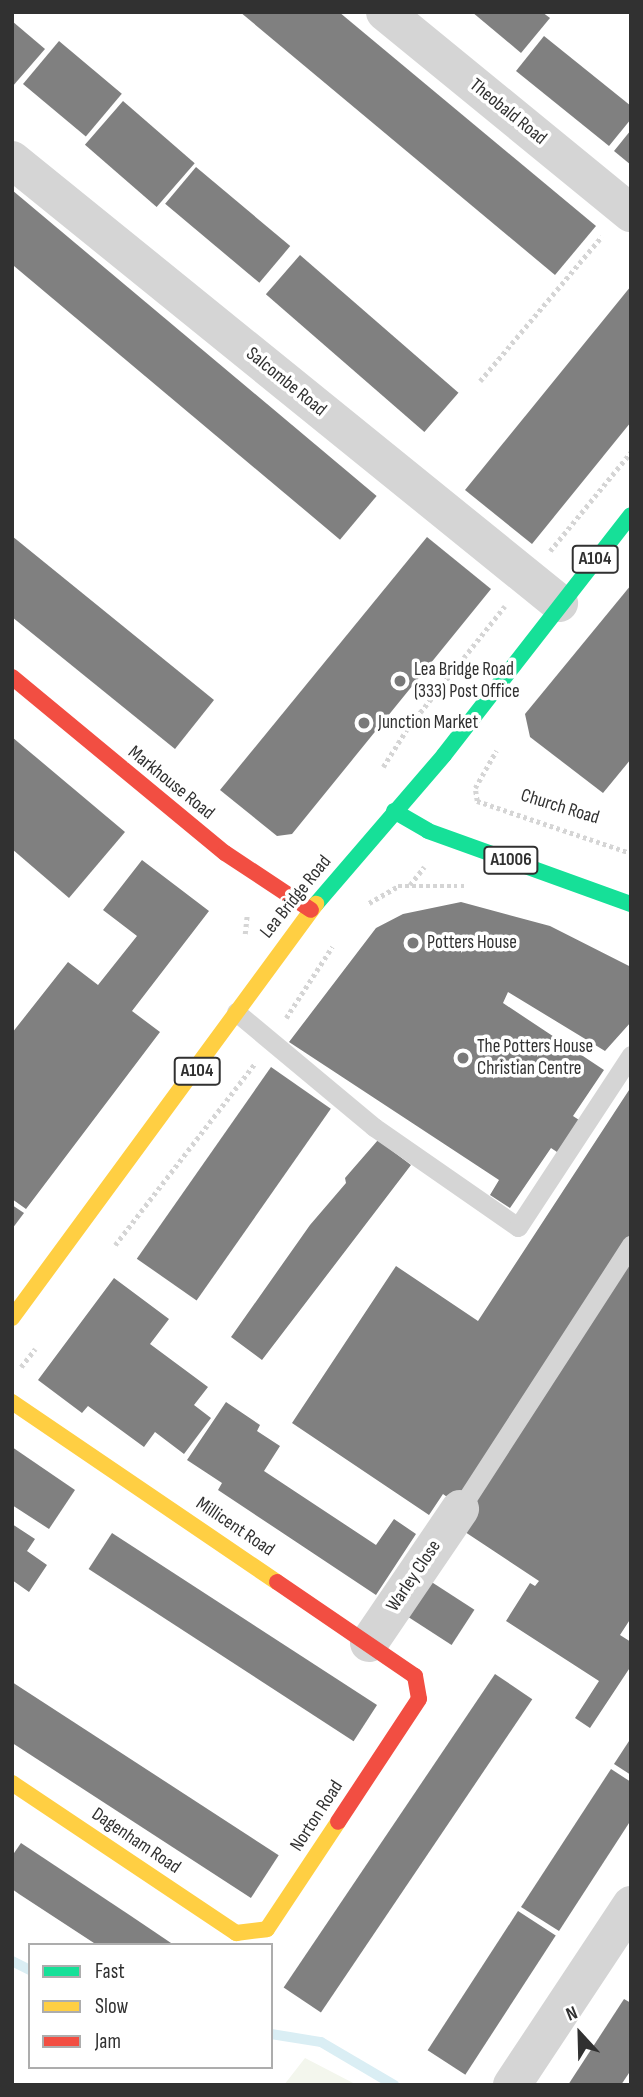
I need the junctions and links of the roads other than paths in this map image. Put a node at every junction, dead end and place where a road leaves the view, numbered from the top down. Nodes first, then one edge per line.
1 (385, 12) edge
2 (12, 160) edge
3 (628, 211) edge
4 (631, 515) edge
5 (559, 603) junction
6 (12, 677) edge
7 (394, 811) junction
8 (631, 904) edge
9 (311, 910) junction
10 (236, 1012) junction
11 (631, 1055) edge
12 (631, 1245) edge
13 (12, 1318) edge
14 (12, 1402) edge
15 (460, 1509) joint
16 (369, 1643) junction
17 (419, 1699) joint
18 (12, 1783) edge
19 (631, 1905) edge
20 (236, 1933) joint
21 (512, 2085) edge

1 - 3 street, Theobald Road
2 - 5 street, Salcombe Road
4 - 5 main road, Lea Bridge Road / A104
5 - 7 main road, Lea Bridge Road / A104
6 - 9 main road, Markhouse Road
7 - 8 main road, A1006
7 - 9 main road, Lea Bridge Road / A104
9 - 10 main road, Lea Bridge Road / A104
10 - 11 lane
10 - 13 main road, Lea Bridge Road / A104
12 - 15 lane
14 - 16 main road, Millicent Road
15 - 16 street, Warley Close
16 - 17 main road, Millicent Road
17 - 20 main road, Norton Road
18 - 20 main road, Dagenham Road
19 - 21 street

